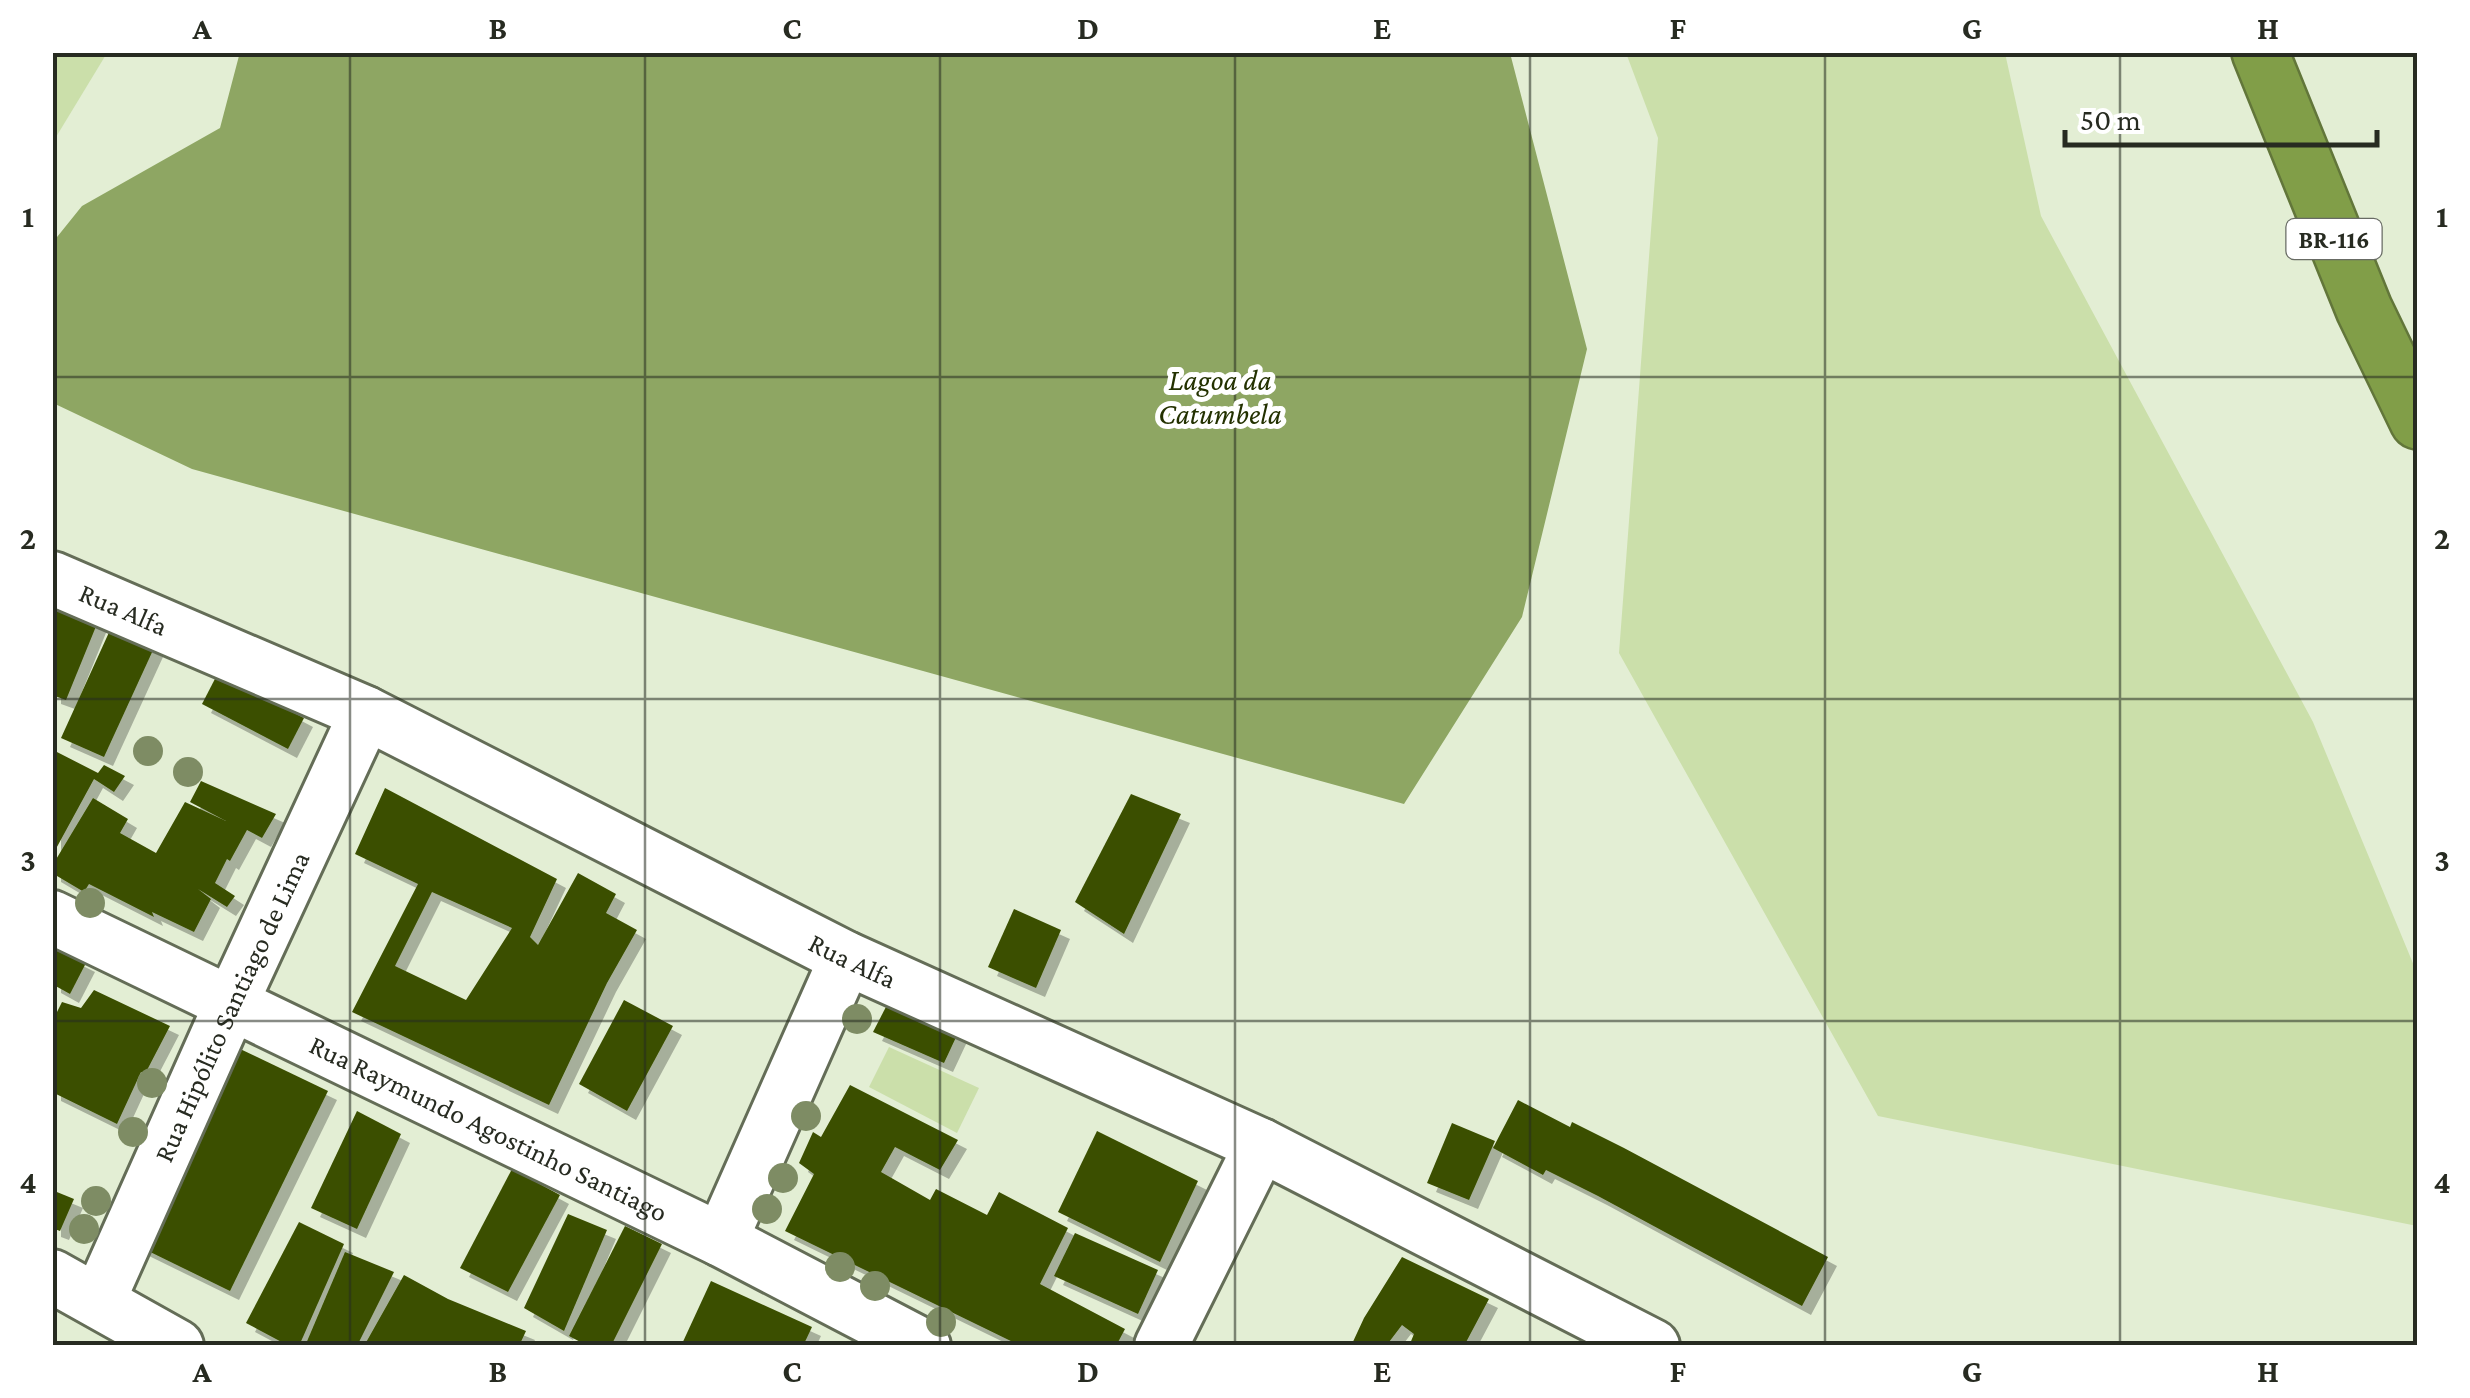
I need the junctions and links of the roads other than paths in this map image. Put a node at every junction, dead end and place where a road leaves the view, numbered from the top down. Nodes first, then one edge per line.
1 (2260, 52) edge
2 (2418, 421) edge
3 (52, 578) edge
4 (366, 714) junction
5 (52, 917) edge
6 (846, 958) junction
7 (231, 1004) junction
8 (1261, 1145) junction
9 (720, 1240) junction
10 (52, 1276) edge
11 (134, 1329) edge
12 (924, 1346) edge
13 (1162, 1346) edge
14 (1653, 1346) edge

1 - 2 highway, BR-116
3 - 4 street, Rua Alfa
4 - 6 street, Rua Alfa
4 - 7 street, Rua Hipólito Santiago de Lima
5 - 7 street, Rua Raymundo Agostinho Santiago
6 - 8 street, Rua Alfa
6 - 9 street
7 - 9 street, Rua Raymundo Agostinho Santiago
7 - 11 street, Rua Hipólito Santiago de Lima
8 - 13 street
8 - 14 street, Rua Alfa
9 - 12 street, Rua Raymundo Agostinho Santiago
10 - 11 street

